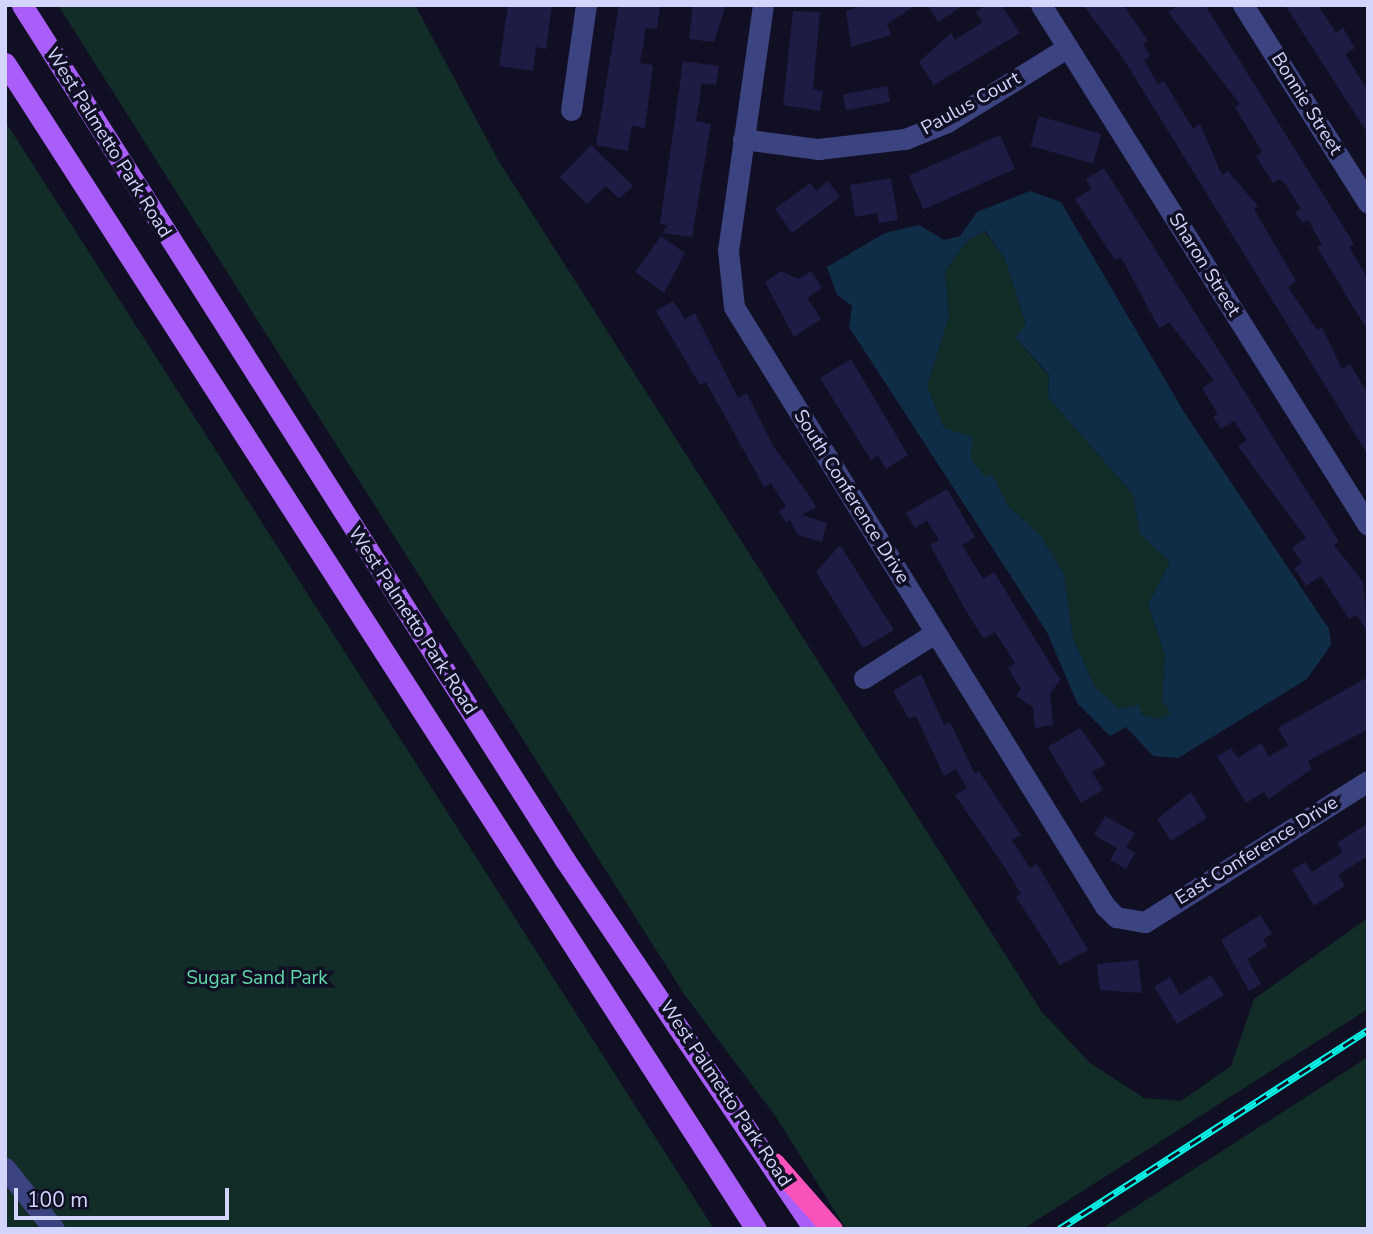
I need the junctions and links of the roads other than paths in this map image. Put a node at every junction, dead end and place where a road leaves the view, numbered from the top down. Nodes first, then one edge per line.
1 (22, 5) edge
2 (586, 5) edge
3 (763, 5) edge
4 (1041, 5) edge
5 (1243, 5) edge
6 (1068, 47) junction
7 (5, 63) edge
8 (571, 110) dead end
9 (743, 139) junction
10 (1368, 203) edge
11 (1368, 525) edge
12 (413, 623) junction
13 (935, 633) junction
14 (380, 644) junction
15 (864, 678) dead end
16 (1368, 781) edge
17 (1146, 921) joint
18 (774, 1163) junction
19 (5, 1168) edge
20 (54, 1229) edge
21 (756, 1229) edge
22 (814, 1229) edge
23 (832, 1229) edge

1 - 12 main road, West Palmetto Park Road
2 - 8 street
3 - 9 street, South Conference Drive
4 - 6 street, Sharon Street
5 - 10 street, Bonnie Street
6 - 9 street, Paulus Court
6 - 11 street, Sharon Street
7 - 14 main road, West Palmetto Park Road
9 - 13 street, South Conference Drive
12 - 14 main road
12 - 18 main road, West Palmetto Park Road
13 - 15 street
13 - 17 street, South Conference Drive
14 - 21 main road, West Palmetto Park Road
16 - 17 street, East Conference Drive
18 - 22 main road, West Palmetto Park Road
18 - 23 highway
19 - 20 street

